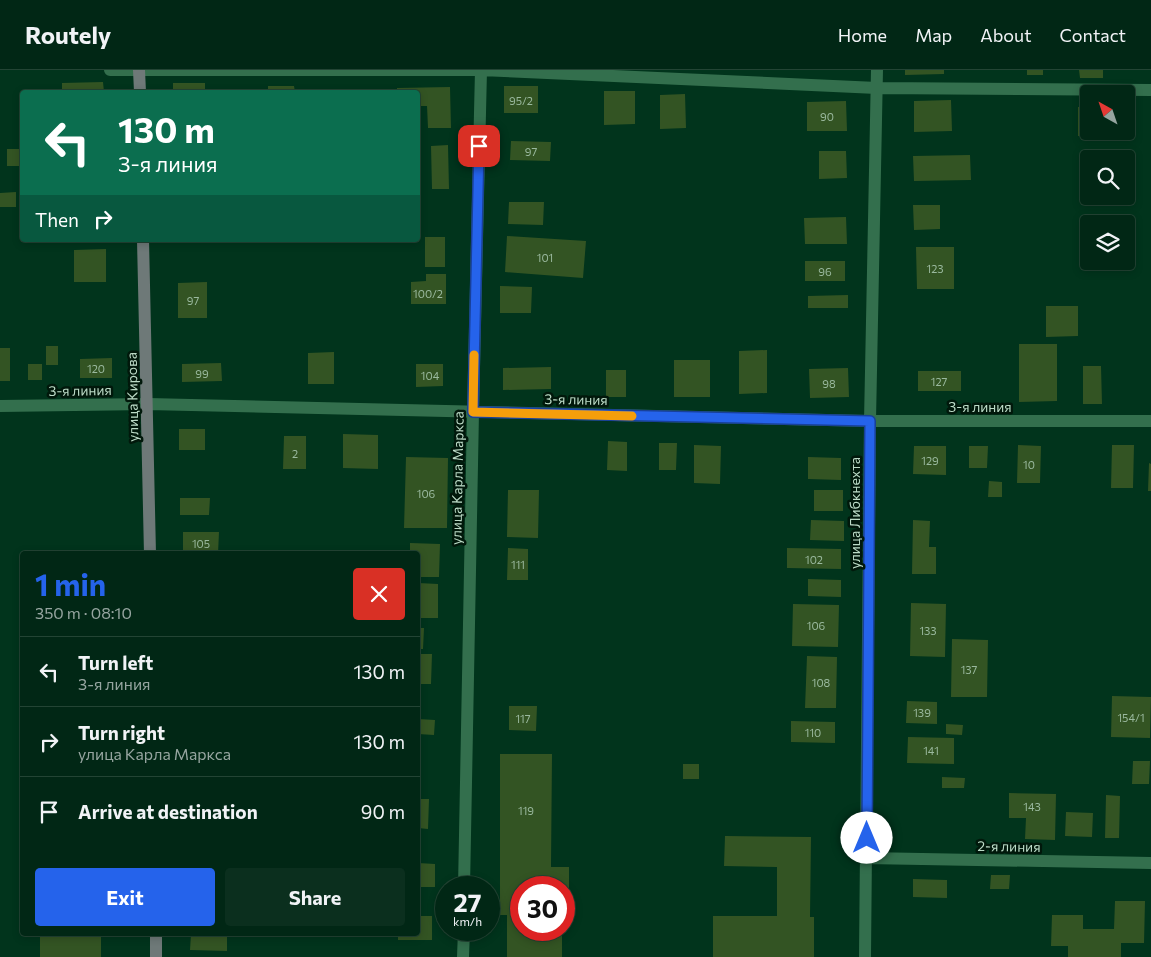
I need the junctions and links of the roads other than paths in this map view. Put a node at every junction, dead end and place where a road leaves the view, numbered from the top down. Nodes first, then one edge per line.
1 (110, 70) edge
2 (139, 70) edge
3 (481, 70) edge
4 (877, 70) edge
5 (877, 88) junction
6 (140, 90) edge
7 (1151, 90) edge
8 (143, 242) edge
9 (148, 404) junction
10 (0, 406) edge
11 (473, 412) junction
12 (870, 421) junction
13 (1151, 422) edge
14 (150, 551) edge
15 (866, 858) junction
16 (1151, 863) edge
17 (464, 876) edge
18 (156, 936) edge
19 (464, 941) edge
20 (156, 957) edge
21 (463, 957) edge
22 (865, 957) edge

1 - 2 street
2 - 3 street
2 - 6 street
3 - 5 street
3 - 11 street, улица Карла Маркса
4 - 5 street, улица Либкнехта
5 - 7 street
5 - 12 street, улица Либкнехта
8 - 9 street, улица Кирова
9 - 10 street, 3-я линия
9 - 11 street, 3-я линия
9 - 14 street, улица Кирова
11 - 12 street, 3-я линия
11 - 17 street, улица Карла Маркса
12 - 13 street, 3-я линия
12 - 15 street, улица Либкнехта
15 - 16 street, 2-я линия
15 - 22 street, улица Либкнехта
18 - 20 street
19 - 21 street

